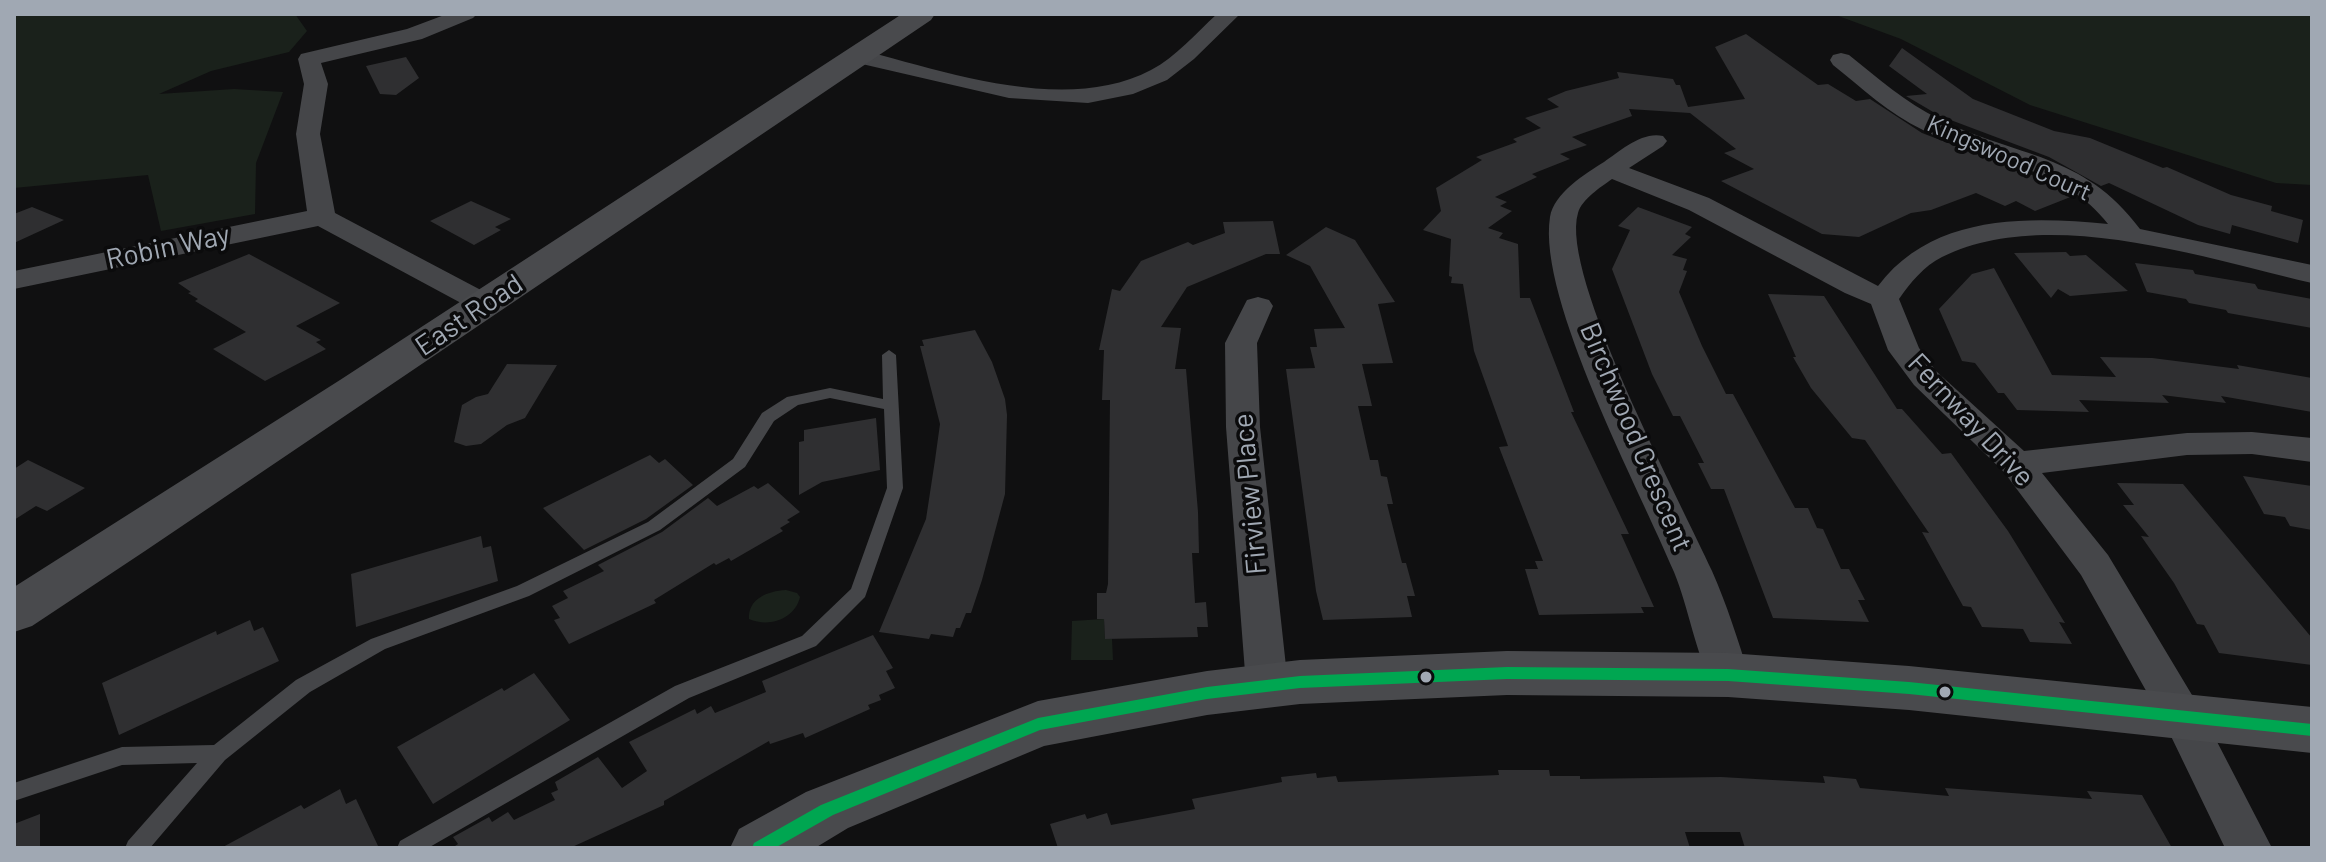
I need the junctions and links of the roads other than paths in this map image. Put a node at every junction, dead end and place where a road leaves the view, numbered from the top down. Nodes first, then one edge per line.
1 (466, 14) edge
2 (921, 14) edge
3 (1229, 14) edge
4 (857, 56) junction
5 (1841, 60) dead end
6 (1654, 141) dead end
7 (1612, 170) junction
8 (322, 217) junction
9 (2130, 235) junction
10 (2312, 274) edge
11 (14, 280) edge
12 (1884, 299) junction
13 (485, 304) junction
14 (1258, 306) dead end
15 (889, 355) dead end
16 (890, 405) junction
17 (2312, 450) edge
18 (2016, 464) junction
19 (14, 612) edge
20 (1728, 675) junction
21 (1267, 685) junction
22 (2183, 718) junction
23 (2312, 730) edge
24 (218, 754) junction
25 (14, 792) edge
26 (136, 848) edge
27 (408, 848) edge
28 (760, 848) edge
29 (2249, 848) edge

1 - 8 street
2 - 4 main road, East Road
3 - 4 street
4 - 13 main road, East Road
5 - 9 street, Kingswood Court
6 - 7 street, Birchwood Crescent
7 - 12 street
7 - 20 street, Birchwood Crescent
8 - 11 street, Robin Way
8 - 13 street
9 - 10 street
9 - 12 street
12 - 18 street, Fernway Drive
13 - 19 main road, East Road
14 - 21 street, Firview Place
15 - 16 lane
16 - 24 lane
16 - 27 lane
17 - 18 street
18 - 22 street, Fernway Drive
20 - 21 main road
20 - 22 main road
21 - 28 main road
22 - 23 main road
22 - 29 street, Fernway Drive
24 - 25 lane
24 - 26 lane

